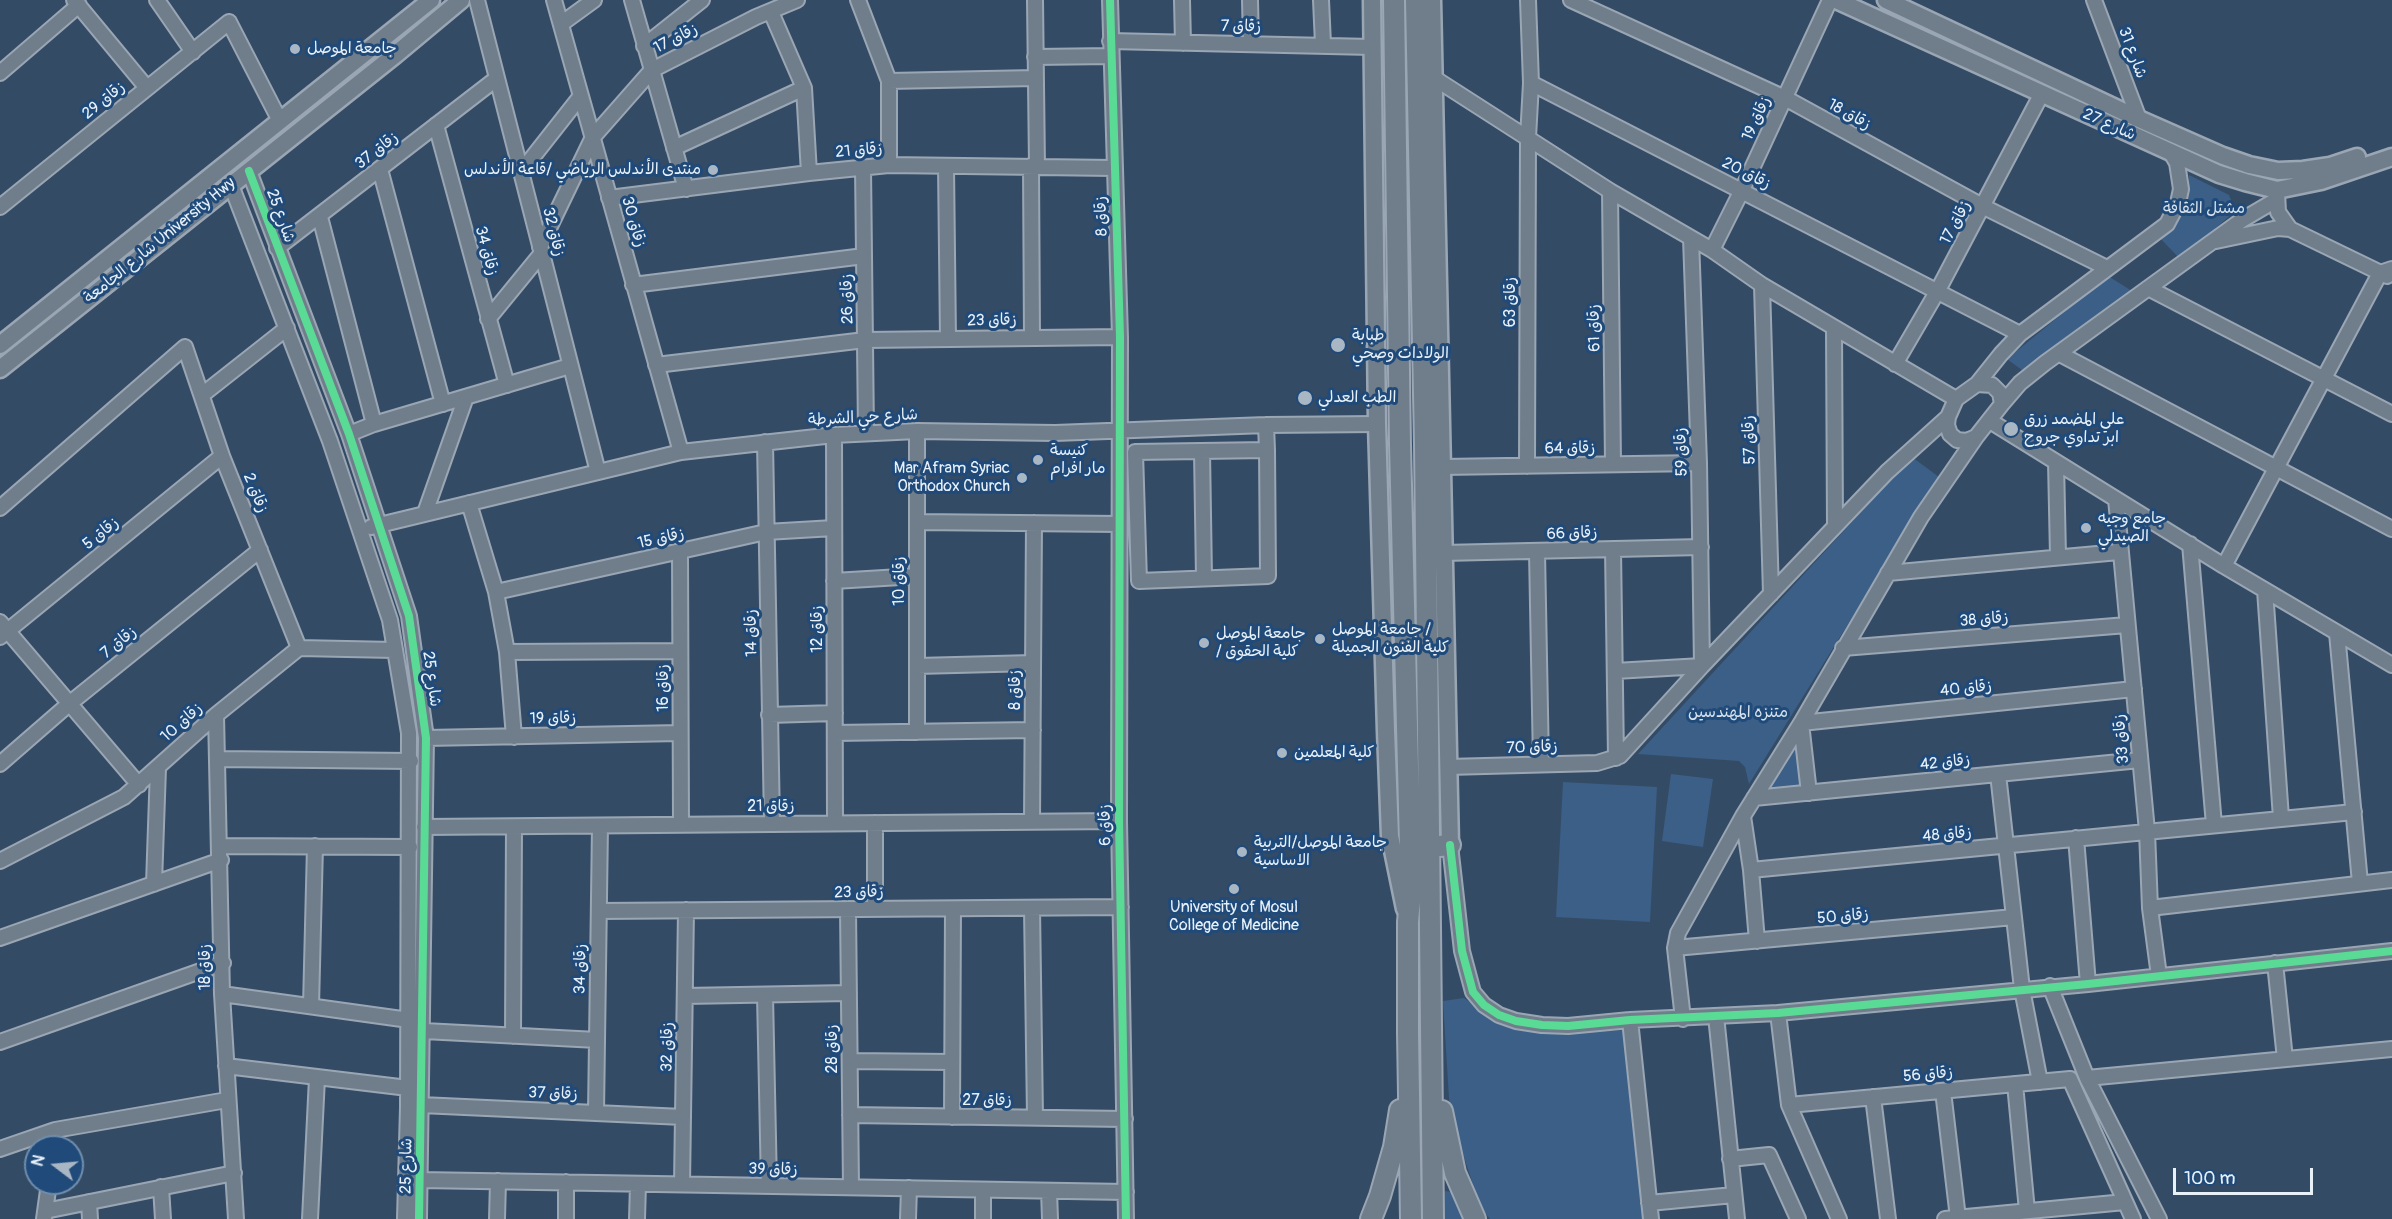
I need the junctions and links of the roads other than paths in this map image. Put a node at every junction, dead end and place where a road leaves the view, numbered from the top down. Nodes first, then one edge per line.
1 (157, 0) edge
2 (431, 0) edge
3 (461, 0) edge
4 (477, 0) edge
5 (554, 0) edge
6 (594, 0) edge
7 (632, 0) edge
8 (702, 0) edge
9 (797, 0) edge
10 (858, 0) edge
11 (1035, 0) edge
12 (1110, 0) edge
13 (1182, 0) edge
14 (1250, 0) edge
15 (1321, 0) edge
16 (1372, 0) edge
17 (1394, 0) edge
18 (1416, 0) edge
19 (1432, 0) edge
20 (1528, 0) edge
21 (1571, 0) edge
22 (1830, 0) edge
23 (1836, 0) edge
24 (1886, 0) edge
25 (2094, 0) edge
26 (76, 3) edge
27 (771, 12) junction
28 (561, 24) junction
29 (1110, 41) junction
30 (1183, 43) junction
31 (1251, 43) junction
32 (1323, 44) junction
33 (1982, 44) junction
34 (644, 46) junction
35 (1372, 47) junction
36 (193, 52) junction
37 (1111, 56) junction
38 (1035, 57) junction
39 (1974, 63) junction
40 (651, 70) junction
41 (0, 73) edge
42 (1035, 78) junction
43 (1434, 78) junction
44 (496, 80) junction
45 (889, 81) junction
46 (1531, 83) junction
47 (147, 88) junction
48 (804, 88) junction
49 (2042, 94) junction
50 (580, 97) junction
51 (1785, 98) junction
52 (2139, 119) junction
53 (280, 121) junction
54 (436, 125) junction
55 (593, 137) junction
56 (1528, 138) junction
57 (2392, 145) edge
58 (674, 148) junction
59 (2170, 152) junction
60 (2392, 157) edge
61 (889, 165) junction
62 (946, 166) junction
63 (1034, 166) junction
64 (863, 167) junction
65 (1113, 168) junction
66 (380, 170) junction
67 (249, 171) junction
68 (521, 172) junction
69 (809, 172) junction
70 (231, 185) junction
71 (686, 189) junction
72 (1610, 190) junction
73 (1742, 190) junction
74 (2277, 195) junction
75 (609, 198) junction
76 (0, 207) edge
77 (1984, 207) junction
78 (320, 217) junction
79 (2290, 228) junction
80 (1691, 238) junction
81 (2214, 242) junction
82 (277, 248) junction
83 (541, 250) junction
84 (1712, 250) junction
85 (864, 256) junction
86 (2108, 268) junction
87 (2388, 274) edge
88 (633, 285) junction
89 (1762, 285) junction
90 (2148, 288) junction
91 (1937, 292) junction
92 (488, 320) junction
93 (287, 328) junction
94 (1834, 328) junction
95 (2020, 334) junction
96 (1032, 337) junction
97 (1120, 337) junction
98 (948, 339) junction
99 (865, 340) junction
100 (0, 345) edge
101 (2060, 354) junction
102 (1895, 364) junction
103 (656, 365) junction
104 (570, 366) junction
105 (0, 369) edge
106 (2324, 377) junction
107 (1977, 384) junction
108 (507, 385) junction
109 (202, 395) junction
110 (466, 397) junction
111 (1956, 399) junction
112 (443, 404) junction
113 (2002, 404) junction
114 (2392, 414) edge
115 (1948, 417) junction
116 (1990, 421) junction
117 (374, 424) junction
118 (1377, 424) junction
119 (1266, 425) junction
120 (917, 431) junction
121 (1121, 431) junction
122 (866, 432) junction
123 (349, 434) junction
124 (834, 435) junction
125 (1976, 437) junction
126 (1955, 439) junction
127 (765, 442) junction
128 (1919, 443) junction
129 (1267, 450) junction
130 (1202, 451) junction
131 (681, 452) junction
132 (222, 456) junction
133 (2056, 462) junction
134 (1699, 463) junction
135 (1612, 464) junction
136 (1527, 466) junction
137 (1442, 467) junction
138 (2277, 467) junction
139 (1952, 471) junction
140 (597, 472) junction
141 (2116, 499) junction
142 (469, 503) junction
143 (0, 508) edge
144 (425, 513) junction
145 (917, 522) junction
146 (1034, 523) junction
147 (379, 524) junction
148 (1119, 524) junction
149 (1835, 526) junction
150 (834, 528) junction
151 (2392, 529) edge
152 (361, 530) junction
153 (766, 532) junction
154 (2190, 544) junction
155 (1701, 548) junction
156 (1613, 549) junction
157 (260, 550) junction
158 (680, 552) junction
159 (1537, 552) junction
160 (2120, 552) junction
161 (1443, 553) junction
162 (2058, 556) junction
163 (2224, 566) junction
164 (1888, 573) junction
165 (917, 576) junction
166 (1204, 578) junction
167 (834, 581) junction
168 (2265, 590) junction
169 (496, 592) junction
170 (1771, 594) junction
171 (2127, 625) junction
172 (2, 630) edge
173 (2337, 633) junction
174 (299, 648) junction
175 (1843, 648) junction
176 (394, 650) junction
177 (680, 651) junction
178 (507, 652) junction
179 (1033, 663) junction
180 (2392, 665) edge
181 (917, 666) junction
182 (1702, 666) junction
183 (1615, 671) junction
184 (2134, 689) junction
185 (69, 704) junction
186 (834, 713) junction
187 (216, 715) junction
188 (769, 715) junction
189 (1801, 723) junction
190 (1033, 730) junction
191 (917, 732) junction
192 (680, 733) junction
193 (835, 733) junction
194 (514, 737) junction
195 (426, 738) junction
196 (1616, 758) junction
197 (218, 759) junction
198 (2140, 760) junction
199 (411, 761) junction
200 (0, 764) edge
201 (1541, 764) junction
202 (1448, 767) junction
203 (158, 768) junction
204 (1998, 774) junction
205 (139, 785) junction
206 (1809, 793) junction
207 (1754, 798) junction
208 (2354, 812) junction
209 (1743, 816) junction
210 (2281, 818) junction
211 (1032, 821) junction
212 (1119, 821) junction
213 (772, 823) junction
214 (875, 823) junction
215 (835, 824) junction
216 (681, 825) junction
217 (2214, 825) junction
218 (600, 826) junction
219 (514, 827) junction
220 (424, 828) junction
221 (2146, 831) junction
222 (2076, 838) junction
223 (1450, 845) junction
224 (221, 846) junction
225 (315, 846) junction
226 (2006, 846) junction
227 (410, 847) junction
228 (1429, 847) junction
229 (0, 861) edge
230 (220, 861) junction
231 (1751, 870) junction
232 (2392, 880) edge
233 (2360, 883) junction
234 (154, 884) junction
235 (1121, 907) junction
236 (875, 908) junction
237 (1032, 908) junction
238 (2150, 908) junction
239 (848, 909) junction
240 (953, 909) junction
241 (686, 910) junction
242 (599, 911) junction
243 (2014, 917) junction
244 (1408, 922) junction
245 (0, 938) edge
246 (1757, 941) junction
247 (1675, 948) junction
248 (2392, 951) edge
249 (223, 963) junction
250 (2275, 963) junction
251 (2159, 976) junction
252 (2088, 984) junction
253 (2049, 986) junction
254 (2022, 989) junction
255 (849, 993) junction
256 (222, 994) junction
257 (765, 995) junction
258 (685, 996) junction
259 (311, 1006) junction
260 (1778, 1013) junction
261 (1716, 1016) junction
262 (1683, 1019) junction
263 (409, 1020) junction
264 (1630, 1020) junction
265 (1431, 1024) junction
266 (423, 1031) junction
267 (1408, 1033) junction
268 (513, 1036) junction
269 (597, 1040) junction
270 (0, 1042) edge
271 (2392, 1049) edge
272 (416, 1052) junction
273 (2285, 1059) junction
274 (849, 1061) junction
275 (952, 1062) junction
276 (226, 1066) junction
277 (317, 1078) junction
278 (2087, 1078) junction
279 (2040, 1082) junction
280 (2015, 1084) junction
281 (408, 1088) junction
282 (1943, 1091) junction
283 (1873, 1097) junction
284 (227, 1100) junction
285 (421, 1105) junction
286 (1789, 1105) junction
287 (596, 1113) junction
288 (850, 1115) junction
289 (683, 1117) junction
290 (952, 1117) junction
291 (1035, 1117) junction
292 (1125, 1119) junction
293 (56, 1130) junction
294 (55, 1135) edge
295 (0, 1149) edge
296 (1730, 1159) junction
297 (234, 1173) junction
298 (420, 1180) junction
299 (498, 1181) junction
300 (566, 1182) junction
301 (638, 1184) junction
302 (682, 1185) junction
303 (769, 1186) junction
304 (161, 1187) junction
305 (851, 1187) junction
306 (909, 1188) junction
307 (983, 1190) junction
308 (1049, 1191) junction
309 (1126, 1192) junction
310 (48, 1195) edge
311 (1734, 1195) junction
312 (89, 1202) junction
313 (2125, 1202) junction
314 (1649, 1203) junction
315 (2027, 1211) junction
316 (45, 1215) edge
317 (1952, 1218) edge
318 (90, 1219) edge
319 (163, 1219) edge
320 (237, 1219) edge
321 (310, 1219) edge
322 (405, 1219) edge
323 (419, 1219) edge
324 (497, 1219) edge
325 (566, 1219) edge
326 (637, 1219) edge
327 (908, 1219) edge
328 (982, 1219) edge
329 (1050, 1219) edge
330 (1126, 1219) edge
331 (1371, 1219) edge
332 (1411, 1219) edge
333 (1433, 1219) edge
334 (1475, 1219) edge
335 (1651, 1219) edge
336 (1737, 1219) edge
337 (1798, 1219) edge
338 (1839, 1219) edge
339 (1888, 1219) edge
340 (2133, 1219) edge
341 (2159, 1219) edge

1 - 36 street
2 - 53 main road, شارع الجامعة University Hwy
3 - 67 main road, شارع الجامعة University Hwy
4 - 44 street, زقاق 32
5 - 28 street, زقاق 30
6 - 28 street
7 - 34 street
8 - 34 street
9 - 27 street, زقاق 17
10 - 45 street
11 - 38 street
12 - 29 street, زقاق 8
13 - 30 street
14 - 31 street
15 - 32 street
16 - 35 main road
17 - 244 highway
18 - 228 highway
19 - 43 main road
20 - 46 street
21 - 51 street, زقاق 18
22 - 51 street, زقاق 19
23 - 39 main road, شارع 27
24 - 33 main road, شارع 27
25 - 52 street, شارع 31
26 - 41 street
26 - 47 street
27 - 40 street, زقاق 17
27 - 48 street
28 - 50 street, زقاق 30
29 - 30 street, زقاق 7
29 - 37 street, زقاق 8
30 - 31 street, زقاق 7
31 - 32 street, زقاق 7
32 - 35 street, زقاق 7
33 - 39 main road
33 - 52 main road, شارع 27
34 - 40 street
35 - 118 main road
36 - 47 street, زقاق 29
36 - 53 street, زقاق 29
37 - 38 street
37 - 65 street, زقاق 8
38 - 42 street
39 - 49 main road, شارع 27
40 - 55 street, زقاق 17
40 - 58 street
42 - 45 street
42 - 63 street
43 - 56 street
43 - 137 main road
44 - 54 street, زقاق 37
44 - 68 street, زقاق 32
45 - 61 street
46 - 56 street, زقاق 63
46 - 73 street, زقاق 20
47 - 76 street, زقاق 29
48 - 58 street
48 - 69 street
49 - 59 main road, شارع 27
49 - 77 street, زقاق 17
50 - 55 street, زقاق 30
50 - 68 street
51 - 73 street, زقاق 19
51 - 77 street, زقاق 18
52 - 57 main road, شارع 27
53 - 100 main road, شارع الجامعة University Hwy
54 - 66 street, زقاق 37
54 - 92 street, زقاق 34
55 - 75 street, زقاق 30
55 - 83 street, زقاق 17
56 - 72 street
56 - 136 street, زقاق 63
58 - 71 street
59 - 74 main road, شارع 27
59 - 86 street
60 - 74 main road, شارع 27
61 - 62 street, زقاق 21
61 - 64 street, زقاق 21
62 - 63 street, زقاق 21
62 - 98 street
63 - 65 street, زقاق 21
63 - 96 street
64 - 69 street, زقاق 21
64 - 85 street, زقاق 26
65 - 97 street, زقاق 8
66 - 78 street, زقاق 37
66 - 112 street
67 - 70 main road, شارع الجامعة University Hwy
67 - 82 street, شارع 25
68 - 83 street, زقاق 32
69 - 71 street, زقاق 21
70 - 93 street, شارع 25
70 - 105 main road, شارع الجامعة University Hwy
71 - 75 street, زقاق 21
72 - 80 street
72 - 135 street, زقاق 61
73 - 84 street, زقاق 19
73 - 91 street, زقاق 20
74 - 79 street
74 - 81 street
75 - 88 street, زقاق 30
77 - 86 street, زقاق 18
77 - 91 street, زقاق 17
78 - 82 street, زقاق 37
78 - 117 street
79 - 81 street
79 - 87 street
80 - 84 street
80 - 134 street, زقاق 59
81 - 90 street
82 - 123 street, شارع 25
83 - 92 street, زقاق 17
83 - 104 street, زقاق 32
84 - 89 street
85 - 88 street
85 - 99 street, زقاق 26
86 - 95 street
87 - 106 street
88 - 103 street, زقاق 30
89 - 94 street
89 - 170 street, زقاق 57
90 - 101 street
90 - 106 street
91 - 95 street, زقاق 20
91 - 102 street, زقاق 17
92 - 108 street, زقاق 34
93 - 109 street
93 - 152 street, شارع 25
94 - 102 street
94 - 149 street
95 - 107 street
96 - 97 street, زقاق 23
96 - 98 street, زقاق 23
97 - 121 street, زقاق 8
98 - 99 street, زقاق 23
99 - 103 street
99 - 122 street, زقاق 26
101 - 113 street
101 - 138 street
102 - 111 street
103 - 131 street, زقاق 30
104 - 108 street
104 - 140 street, زقاق 32
106 - 114 street
106 - 138 street
107 - 111 street
107 - 113 street
108 - 110 street
109 - 132 street, زقاق 2
109 - 143 street, زقاق 2
110 - 112 street
110 - 144 street
111 - 115 street
112 - 117 street
113 - 116 street
115 - 126 street
115 - 128 street
116 - 125 street
116 - 133 street
117 - 123 street
118 - 119 street, شارع حي الشرطة
118 - 244 main road
119 - 121 street, شارع حي الشرطة
119 - 129 street
120 - 121 street, شارع حي الشرطة
120 - 122 street, شارع حي الشرطة
120 - 145 street, زقاق 10
121 - 148 street, زقاق 6
122 - 124 street, شارع حي الشرطة
123 - 147 street, شارع 25
124 - 127 street, شارع حي الشرطة
124 - 150 street, زقاق 12
125 - 126 street
125 - 139 street
126 - 128 street
126 - 139 street
127 - 131 street, شارع حي الشرطة
127 - 153 street, زقاق 14
128 - 149 street
129 - 130 street
129 - 166 street
130 - 166 street
130 - 166 street
131 - 140 street, شارع حي الشرطة
132 - 157 street, زقاق 2
132 - 172 street, زقاق 5
133 - 141 street
133 - 162 street
134 - 135 street, زقاق 64
134 - 155 street, زقاق 59
135 - 136 street, زقاق 64
136 - 137 street, زقاق 64
137 - 161 main road
138 - 151 street
138 - 163 street
139 - 164 street
140 - 142 street, شارع حي الشرطة
141 - 154 street
141 - 160 street, زقاق 33
142 - 144 street, شارع حي الشرطة
142 - 169 street
144 - 147 street, شارع حي الشرطة
145 - 146 street
145 - 165 street, زقاق 10
146 - 148 street
146 - 179 street, زقاق 8
147 - 152 street, شارع حي الشرطة
147 - 195 street, شارع 25
148 - 212 street, زقاق 6
149 - 170 street
150 - 153 street, زقاق 15
150 - 167 street, زقاق 12
152 - 176 street, شارع 25
153 - 158 street, زقاق 15
153 - 188 street, زقاق 14
154 - 163 street
154 - 217 street
155 - 156 street, زقاق 66
155 - 182 street, زقاق 59
156 - 159 street, زقاق 66
156 - 183 street
157 - 174 street, زقاق 2
157 - 185 street, زقاق 7
158 - 169 street, زقاق 15
158 - 177 street, زقاق 16
159 - 161 street, زقاق 66
159 - 201 street
160 - 162 street
160 - 171 street, زقاق 33
161 - 202 main road
162 - 164 street
163 - 168 street
164 - 175 street
165 - 167 street
165 - 181 street, زقاق 10
167 - 186 street, زقاق 12
168 - 173 street
168 - 210 street
169 - 178 street
170 - 182 street
171 - 175 street, زقاق 38
171 - 184 street, زقاق 33
172 - 185 street
173 - 180 street
173 - 208 street
174 - 176 street
174 - 187 street, زقاق 10
175 - 189 street
176 - 199 street, شارع 25
177 - 178 street
177 - 192 street, زقاق 16
178 - 194 street
179 - 181 street
179 - 190 street, زقاق 8
181 - 191 street, زقاق 10
182 - 183 street
182 - 196 street
183 - 196 street
184 - 189 street, زقاق 40
184 - 198 street, زقاق 33
185 - 200 street, زقاق 7
185 - 205 street
186 - 188 street
186 - 193 street, زقاق 12
187 - 197 street, زقاق 18
187 - 203 street, زقاق 10
188 - 213 street, زقاق 14
189 - 206 street
189 - 207 street
190 - 191 street
190 - 211 street, زقاق 8
191 - 193 street
192 - 194 street, زقاق 19
192 - 216 street, زقاق 16
193 - 215 street, زقاق 12
194 - 195 street, زقاق 19
195 - 220 street, شارع 25
196 - 201 street, زقاق 70
197 - 199 street
197 - 224 street, زقاق 18
198 - 204 street, زقاق 42
198 - 221 street, زقاق 33
199 - 227 street, شارع 25
201 - 202 street, زقاق 70
202 - 223 main road
203 - 205 street, زقاق 10
203 - 234 street
204 - 206 street, زقاق 42
204 - 226 street
205 - 229 street, زقاق 10
206 - 207 street, زقاق 42
207 - 209 street
208 - 210 street, زقاق 48
208 - 233 street
209 - 231 street
209 - 247 street
210 - 217 street, زقاق 48
211 - 212 street, زقاق 21
211 - 214 street, زقاق 21
212 - 235 street, زقاق 6
213 - 215 street, زقاق 21
213 - 216 street, زقاق 21
214 - 215 street, زقاق 21
214 - 236 street
216 - 218 street, زقاق 21
217 - 221 street, زقاق 48
218 - 219 street, زقاق 21
218 - 242 street, زقاق 34
219 - 220 street, زقاق 21
219 - 268 street
220 - 266 street, شارع 25
221 - 222 street, زقاق 48
221 - 238 street, زقاق 33
222 - 226 street, زقاق 48
222 - 252 street
223 - 228 highway
223 - 264 street
224 - 225 street
224 - 230 street, زقاق 18
225 - 227 street
225 - 259 street
226 - 231 street, زقاق 48
226 - 243 street
227 - 263 street, شارع 25
228 - 265 highway
230 - 234 street
230 - 249 street, زقاق 18
231 - 246 street
232 - 233 street
233 - 238 street
234 - 245 street
235 - 237 street, زقاق 23
235 - 292 street, زقاق 6
236 - 239 street, زقاق 23
236 - 240 street, زقاق 23
237 - 240 street, زقاق 23
237 - 291 street
238 - 251 street, زقاق 33
239 - 241 street, زقاق 23
239 - 255 street, زقاق 28
240 - 275 street
241 - 242 street, زقاق 23
241 - 258 street, زقاق 32
242 - 269 street, زقاق 34
243 - 246 street, زقاق 50
243 - 254 street
244 - 267 highway
246 - 247 street, زقاق 50
247 - 262 street
248 - 250 street
249 - 256 street, زقاق 18
249 - 270 street
250 - 251 street
250 - 273 street
251 - 252 street
252 - 253 street
253 - 254 street
253 - 278 street
254 - 260 street
254 - 279 street
255 - 257 street
255 - 274 street, زقاق 28
256 - 259 street
256 - 276 street, زقاق 18
257 - 258 street
257 - 303 street
258 - 289 street, زقاق 32
259 - 263 street
260 - 261 street
260 - 286 street
261 - 262 street
261 - 296 street
262 - 264 street
263 - 272 street, شارع 25
264 - 314 street
265 - 333 highway
265 - 334 highway
266 - 268 street
266 - 272 street, شارع 25
267 - 331 highway
267 - 332 highway
268 - 269 street
269 - 287 street, زقاق 34
271 - 273 street
272 - 281 street, شارع 25
272 - 285 street, شارع 25
273 - 278 street
274 - 275 street
274 - 288 street, زقاق 28
275 - 290 street
276 - 277 street
276 - 284 street, زقاق 18
277 - 281 street
277 - 321 street
278 - 341 street
279 - 280 street, زقاق 56
279 - 313 street, زقاق 56
280 - 282 street, زقاق 56
280 - 315 street
281 - 322 street, شارع 25
282 - 283 street, زقاق 56
282 - 317 street
283 - 286 street, زقاق 56
283 - 339 street
284 - 293 street
284 - 297 street, زقاق 18
285 - 287 street, زقاق 37
285 - 298 street, شارع 25
286 - 338 street
287 - 289 street, زقاق 37
288 - 290 street, زقاق 27
288 - 305 street, زقاق 28
289 - 302 street, زقاق 32
290 - 291 street, زقاق 27
291 - 292 street, زقاق 27
292 - 309 street, زقاق 6
293 - 294 street
293 - 295 street
296 - 311 street
296 - 337 street
297 - 304 street
297 - 320 street, زقاق 18
298 - 299 street, زقاق 39
298 - 323 street, شارع 25
299 - 300 street, زقاق 39
299 - 324 street
300 - 301 street, زقاق 39
300 - 325 street
301 - 302 street, زقاق 39
301 - 326 street
302 - 303 street, زقاق 39
303 - 305 street, زقاق 39
304 - 312 street
304 - 319 street
305 - 306 street, زقاق 39
306 - 307 street, زقاق 39
306 - 327 street
307 - 308 street, زقاق 39
307 - 328 street
308 - 309 street, زقاق 39
308 - 329 street
309 - 330 street, زقاق 6
310 - 316 street
311 - 314 street
311 - 336 street
312 - 316 street
312 - 318 street
313 - 315 street
313 - 340 street
314 - 335 street
315 - 317 street

